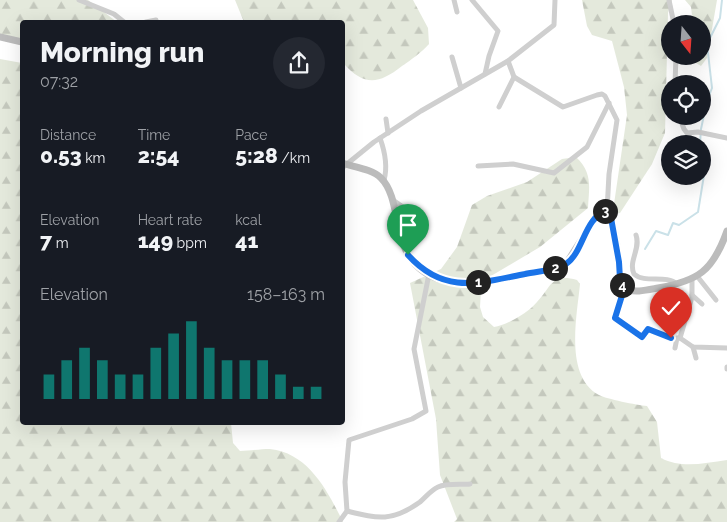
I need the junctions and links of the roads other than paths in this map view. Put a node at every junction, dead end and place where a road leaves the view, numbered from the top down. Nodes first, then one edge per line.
1 (79, 0) edge
2 (454, 0) edge
3 (472, 0) edge
4 (555, 0) edge
5 (668, 0) edge
6 (457, 12) dead end
7 (672, 15) edge
8 (122, 20) edge
9 (0, 37) edge
10 (20, 42) edge
11 (452, 57) dead end
12 (508, 61) junction
13 (485, 74) junction
14 (514, 77) junction
15 (461, 88) junction
16 (609, 103) junction
17 (499, 107) dead end
18 (386, 118) dead end
19 (682, 125) edge
20 (388, 133) junction
21 (380, 138) junction
22 (727, 138) edge
23 (345, 164) edge
24 (345, 165) edge
25 (478, 166) dead end
26 (384, 180) junction
27 (391, 199) junction
28 (607, 211) junction
29 (417, 217) dead end
30 (727, 231) edge
31 (636, 235) dead end
32 (429, 274) junction
33 (694, 278) junction
34 (677, 284) junction
35 (624, 289) junction
36 (692, 295) junction
37 (716, 300) dead end
38 (702, 304) dead end
39 (679, 338) junction
40 (693, 347) junction
41 (675, 348) dead end
42 (727, 348) edge
43 (696, 358) dead end
44 (470, 484) dead end
45 (347, 511) junction
46 (339, 522) edge

1 - 8 street
2 - 6 street
3 - 13 street
4 - 12 street
5 - 7 street
9 - 10 street
11 - 15 street
12 - 13 street
12 - 14 street
13 - 15 street
14 - 16 street
14 - 17 street
15 - 20 street
16 - 25 street
16 - 28 street
18 - 20 street
19 - 22 street
20 - 21 street
21 - 23 street
21 - 26 street
24 - 26 street
26 - 27 street
27 - 29 street
27 - 32 street
28 - 32 street
28 - 35 street
30 - 33 street
31 - 34 street
32 - 45 street
33 - 34 street
33 - 36 street
33 - 37 street
34 - 35 street
35 - 39 street
36 - 38 street
36 - 39 street
39 - 40 street
39 - 41 street
40 - 42 street
40 - 43 street
44 - 45 street
45 - 46 street

